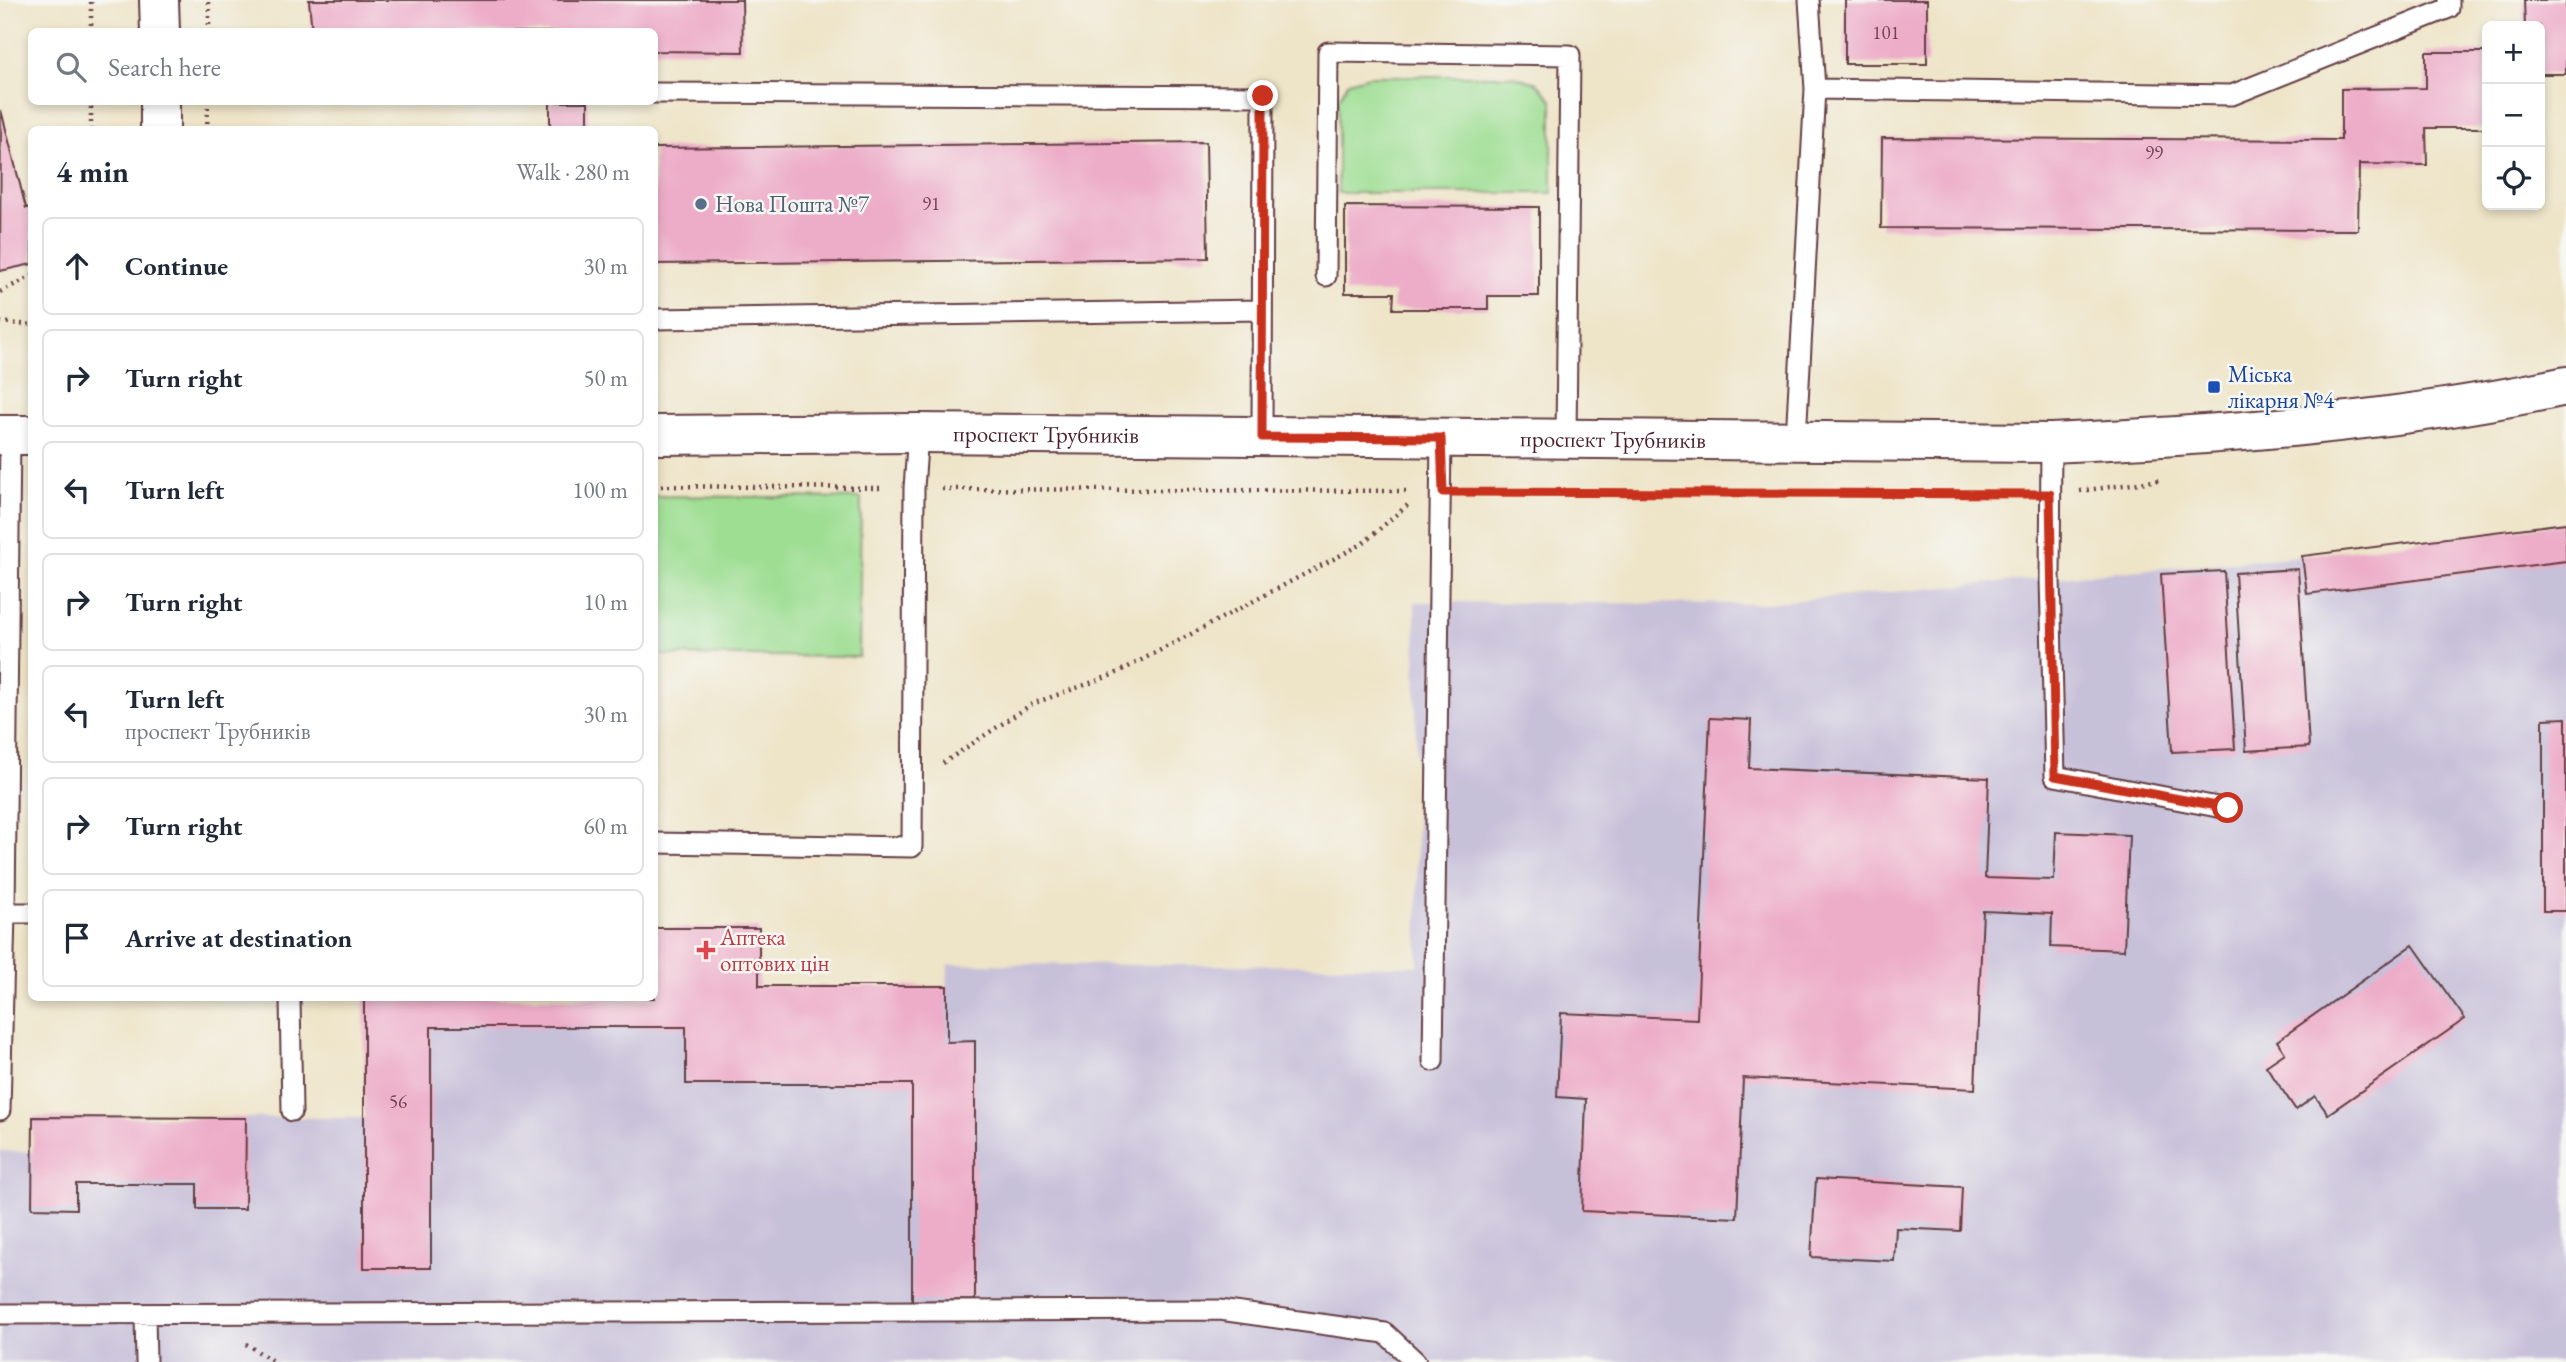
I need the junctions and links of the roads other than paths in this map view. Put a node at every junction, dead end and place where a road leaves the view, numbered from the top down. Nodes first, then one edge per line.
1 (159, 0) edge
2 (1809, 0) edge
3 (2449, 0) edge
4 (160, 28) edge
5 (1815, 89) junction
6 (658, 93) edge
7 (160, 105) edge
8 (160, 126) edge
9 (1326, 276) dead end
10 (1262, 310) junction
11 (658, 319) edge
12 (2566, 386) edge
13 (918, 433) junction
14 (14, 435) edge
15 (658, 435) edge
16 (1262, 437) junction
17 (1441, 438) junction
18 (1566, 439) junction
19 (1796, 439) junction
20 (2051, 443) junction
21 (2228, 808) dead end
22 (658, 843) edge
23 (5, 913) junction
24 (28, 913) edge
25 (290, 1001) edge
26 (1433, 1061) dead end
27 (0, 1110) edge
28 (292, 1111) dead end
29 (0, 1314) edge
30 (145, 1314) junction
31 (146, 1362) edge
32 (1416, 1362) edge

1 - 4 main road
2 - 5 lane
3 - 5 lane
5 - 19 lane
6 - 10 lane
7 - 8 main road
9 - 18 lane
10 - 11 lane
10 - 16 lane
12 - 20 main road, проспект Трубників
13 - 15 main road, проспект Трубників
13 - 16 main road, проспект Трубників
13 - 22 lane
14 - 23 lane
16 - 17 main road, проспект Трубників
17 - 18 main road, проспект Трубників
17 - 26 lane
18 - 19 main road, проспект Трубників
19 - 20 main road, проспект Трубників
20 - 21 lane
23 - 24 lane
23 - 27 lane
25 - 28 lane
29 - 30 lane
30 - 31 lane
30 - 32 lane

